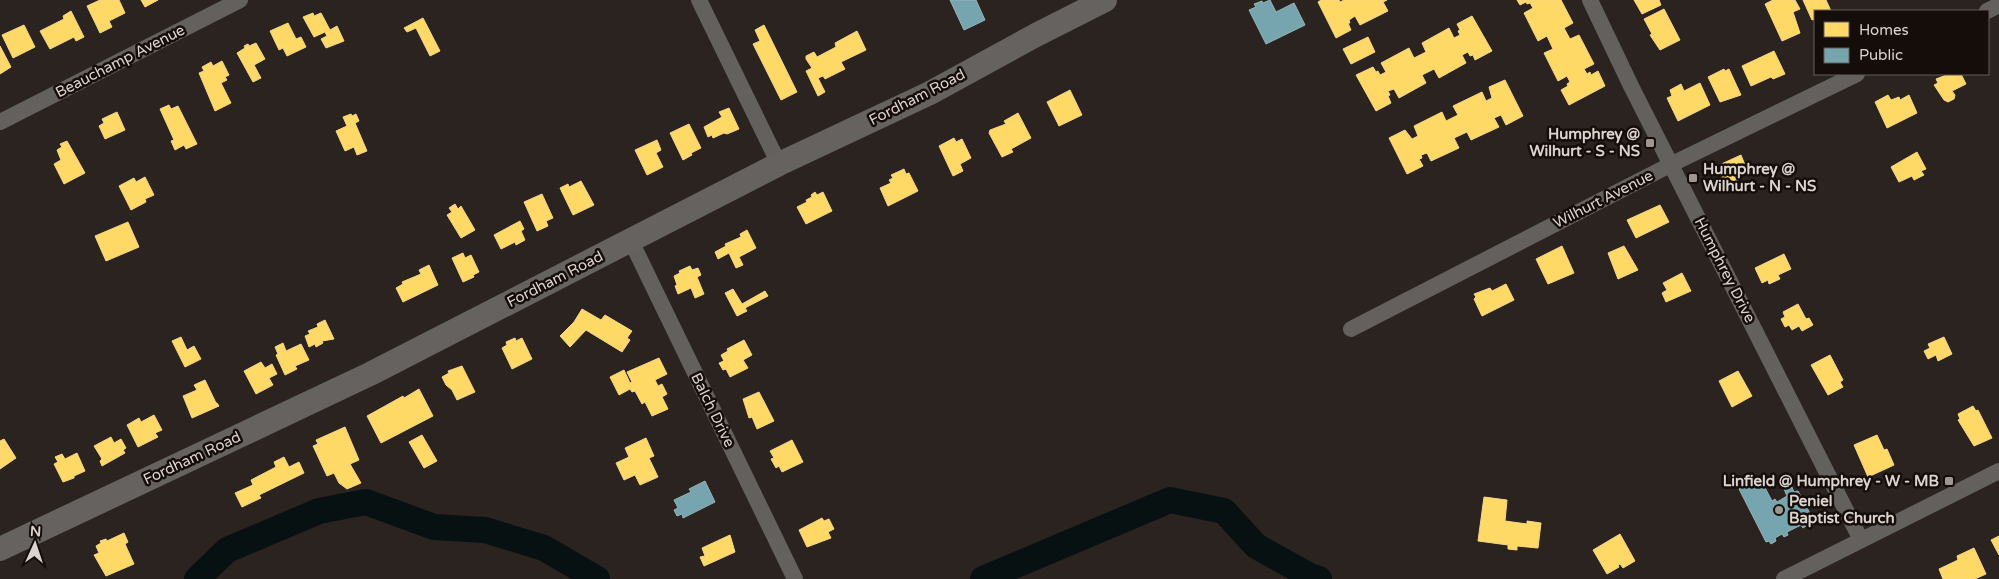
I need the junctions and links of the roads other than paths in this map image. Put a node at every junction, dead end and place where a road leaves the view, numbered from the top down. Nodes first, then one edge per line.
1 (240, 0) edge
2 (699, 0) edge
3 (1105, 0) edge
4 (1590, 0) edge
5 (1856, 75) edge
6 (0, 122) edge
7 (778, 164) junction
8 (1672, 164) junction
9 (631, 241) junction
10 (1351, 328) dead end
11 (1999, 471) edge
12 (1861, 540) junction
13 (0, 549) edge
14 (795, 579) edge
15 (1784, 579) edge

1 - 6 street, Beauchamp Avenue
2 - 7 street
3 - 7 street, Fordham Road
4 - 8 street, Humphrey Drive
5 - 8 street, Wilhurt Avenue
7 - 9 street, Fordham Road
8 - 10 street, Wilhurt Avenue
8 - 12 street, Humphrey Drive
9 - 13 street, Fordham Road
9 - 14 street, Balch Drive
11 - 12 street
12 - 15 street

